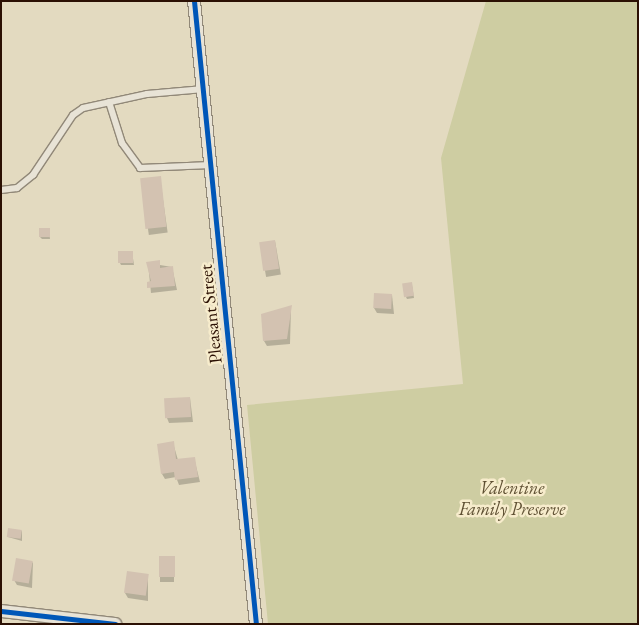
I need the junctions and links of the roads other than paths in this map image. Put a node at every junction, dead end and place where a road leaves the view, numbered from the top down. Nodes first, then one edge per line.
1 (194, 1) edge
2 (204, 90) junction
3 (109, 102) junction
4 (211, 165) junction
5 (1, 190) edge
6 (1, 611) edge
7 (116, 624) edge
8 (256, 624) edge

1 - 2 street, Pleasant Street
2 - 3 lane
2 - 4 street, Pleasant Street
3 - 4 lane
3 - 5 lane
4 - 8 street, Pleasant Street
6 - 7 street

